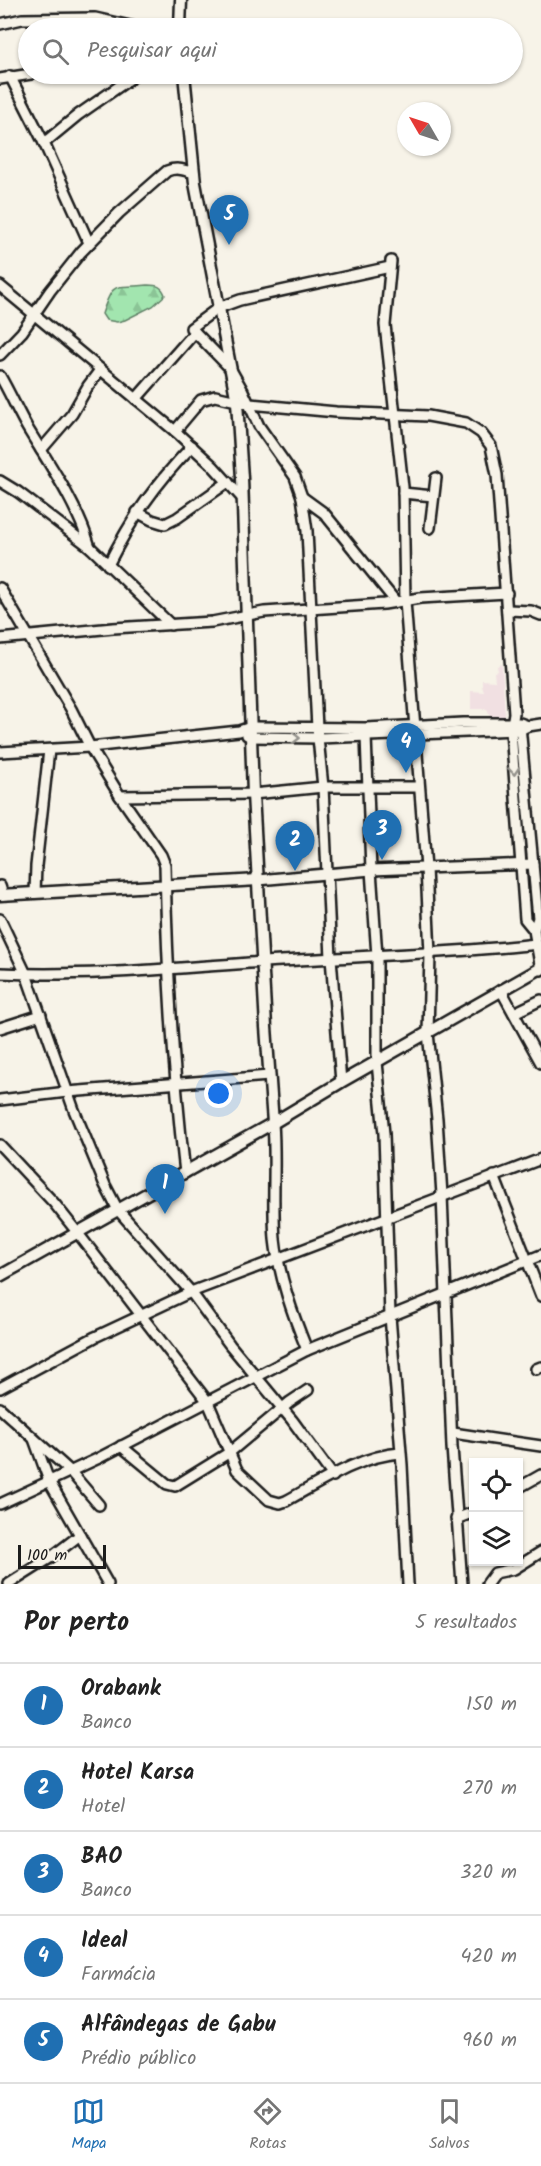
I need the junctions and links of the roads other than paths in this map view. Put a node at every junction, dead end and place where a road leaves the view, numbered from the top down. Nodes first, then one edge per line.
1 (181, 0) edge
2 (180, 18) edge
3 (18, 20) edge
4 (0, 24) edge
5 (18, 75) edge
6 (10, 76) junction
7 (0, 79) edge
8 (123, 84) edge
9 (184, 84) edge
10 (44, 143) junction
11 (194, 173) junction
12 (89, 243) junction
13 (0, 286) edge
14 (218, 308) junction
15 (35, 314) junction
16 (195, 332) junction
17 (0, 355) edge
18 (230, 368) junction
19 (100, 370) junction
20 (0, 376) edge
21 (136, 399) junction
22 (237, 402) junction
23 (250, 404) junction
24 (396, 414) junction
25 (175, 430) junction
26 (192, 446) junction
27 (41, 450) junction
28 (436, 478) dead end
29 (0, 481) edge
30 (228, 482) junction
31 (403, 493) junction
32 (303, 496) junction
33 (433, 496) junction
34 (242, 498) junction
35 (137, 512) junction
36 (430, 528) dead end
37 (90, 547) junction
38 (108, 565) junction
39 (0, 588) edge
40 (507, 593) junction
41 (400, 601) junction
42 (312, 609) junction
43 (508, 610) junction
44 (541, 615) edge
45 (246, 617) junction
46 (171, 625) junction
47 (27, 636) junction
48 (0, 639) edge
49 (541, 724) edge
50 (518, 726) junction
51 (415, 730) junction
52 (251, 732) junction
53 (318, 733) junction
54 (366, 736) junction
55 (90, 747) junction
56 (49, 750) junction
57 (0, 753) edge
58 (323, 787) junction
59 (367, 788) junction
60 (418, 788) junction
61 (253, 794) junction
62 (120, 796) junction
63 (520, 864) junction
64 (533, 864) junction
65 (426, 868) junction
66 (371, 870) junction
67 (327, 874) junction
68 (258, 880) junction
69 (537, 880) edge
70 (166, 886) junction
71 (1, 892) edge
72 (35, 893) junction
73 (0, 919) edge
74 (534, 930) junction
75 (537, 944) junction
76 (430, 954) junction
77 (378, 956) junction
78 (331, 958) junction
79 (263, 962) junction
80 (169, 969) junction
81 (541, 969) edge
82 (0, 973) edge
83 (26, 974) junction
84 (501, 990) junction
85 (541, 1000) edge
86 (514, 1013) junction
87 (40, 1015) junction
88 (0, 1028) edge
89 (428, 1033) junction
90 (377, 1062) junction
91 (541, 1063) edge
92 (269, 1076) junction
93 (341, 1082) junction
94 (177, 1084) junction
95 (67, 1092) junction
96 (0, 1100) edge
97 (273, 1123) junction
98 (0, 1145) edge
99 (541, 1159) edge
100 (184, 1173) junction
101 (494, 1176) junction
102 (442, 1195) junction
103 (118, 1210) junction
104 (387, 1217) junction
105 (77, 1232) junction
106 (541, 1256) edge
107 (278, 1258) junction
108 (526, 1261) junction
109 (0, 1276) edge
110 (191, 1292) junction
111 (447, 1293) junction
112 (541, 1296) edge
113 (140, 1316) junction
114 (390, 1316) junction
115 (307, 1350) junction
116 (257, 1377) junction
117 (0, 1388) edge
118 (308, 1390) dead end
119 (208, 1402) junction
120 (0, 1408) edge
121 (282, 1409) junction
122 (453, 1433) junction
123 (34, 1439) junction
124 (121, 1446) junction
125 (541, 1446) edge
126 (230, 1452) junction
127 (400, 1453) junction
128 (70, 1471) junction
129 (541, 1475) edge
130 (333, 1476) junction
131 (49, 1481) junction
132 (523, 1486) edge
133 (0, 1504) edge
134 (99, 1505) dead end
135 (469, 1514) edge
136 (456, 1518) junction
137 (80, 1535) junction
138 (541, 1552) edge
139 (495, 1573) junction
140 (22, 1575) junction
141 (9, 1584) edge
142 (28, 1584) edge
143 (108, 1584) edge
144 (408, 1584) edge
145 (462, 1584) edge
146 (487, 1584) edge
147 (501, 1584) edge

1 - 2 main road
3 - 4 street
5 - 6 street
6 - 7 street
6 - 10 street
8 - 10 street
9 - 11 main road
10 - 12 street
11 - 12 street
11 - 14 main road
12 - 15 street
13 - 15 street
14 - 16 street
14 - 18 main road
14 - 24 street
15 - 17 street
15 - 19 street
16 - 18 street
16 - 21 street
18 - 22 main road
18 - 23 street
19 - 21 street
19 - 27 street
20 - 27 street
21 - 25 street
22 - 23 street
22 - 25 street
22 - 34 main road
23 - 24 street
23 - 32 street
24 - 31 street
24 - 40 street
25 - 26 street
26 - 30 street
26 - 35 street
27 - 37 street
28 - 33 street
29 - 37 street
30 - 34 street
30 - 35 street
31 - 33 street
31 - 41 street
32 - 41 street
32 - 42 street
33 - 36 street
34 - 45 main road
35 - 38 street
37 - 38 street
38 - 46 street
39 - 47 street
40 - 41 street
40 - 43 street
41 - 42 street
41 - 51 street
42 - 45 street
42 - 53 street
43 - 44 street
43 - 50 street
45 - 46 street
45 - 52 main road
46 - 47 street
47 - 48 street
47 - 55 street
49 - 50 street
50 - 51 street
50 -> 63 street
50 - 64 street
51 - 53 street
51 - 54 street
51 - 60 street
52 - 53 street
52 - 55 street
52 - 61 main road
53 - 54 street
53 - 58 street
54 - 59 street
55 - 56 street
55 - 62 street
56 - 57 street
56 - 72 street
58 - 59 street
58 - 61 street
58 - 67 street
59 - 60 street
59 - 66 street
60 - 65 street
61 - 62 street
61 - 68 main road
62 - 70 street
63 - 64 street
63 - 65 street
63 - 74 street
64 - 69 street
65 - 66 street
65 - 76 street
66 - 67 street
66 - 77 street
67 - 68 street
67 - 78 street
68 - 70 main road
68 - 79 main road
69 - 74 street
70 - 72 main road
70 - 80 street
71 - 72 main road
73 - 83 street
74 - 75 street
75 - 76 street
75 - 81 street
76 - 77 street
76 - 89 street
77 - 78 street
77 - 90 street
78 - 79 street
78 - 93 street
79 - 80 street
79 - 92 main road
80 - 83 street
80 - 94 street
81 - 84 main road
82 - 83 street
83 - 87 street
84 - 86 street
84 - 89 main road
85 - 86 street
86 - 91 street
87 - 88 street
87 - 95 street
89 - 90 main road
89 - 102 street
90 - 93 main road
90 - 104 street
92 - 94 street
92 - 97 main road
93 - 97 main road
94 - 95 street
94 - 100 street
95 - 96 street
95 - 103 street
97 - 100 main road
97 - 107 street
98 - 105 street
99 - 101 street
100 - 103 main road
101 - 102 street
101 - 108 street
102 - 104 street
102 - 111 street
103 - 105 main road
103 - 110 street
104 - 107 street
104 - 114 street
105 - 109 main road
105 - 113 street
106 - 108 street
107 - 110 street
107 - 115 street
108 - 111 street
108 - 112 street
110 - 113 street
110 - 116 street
111 - 114 street
111 - 122 street
113 - 117 street
113 - 119 street
114 - 115 street
114 - 127 street
115 - 116 street
116 - 119 street
116 - 121 street
118 - 121 street
119 - 124 street
119 - 126 street
120 - 123 street
121 - 126 street
121 - 130 street
122 - 125 street
122 - 136 street
123 - 128 street
123 - 131 street
124 - 126 street
124 - 128 street
126 - 130 street
127 - 130 street
127 - 144 street
128 - 131 street
128 - 134 street
129 - 132 street
131 - 133 street
131 - 137 street
135 - 136 street
136 - 145 street
137 - 140 street
137 - 143 street
138 - 139 street
139 - 146 street
139 - 147 street
140 - 141 street
140 - 142 street

